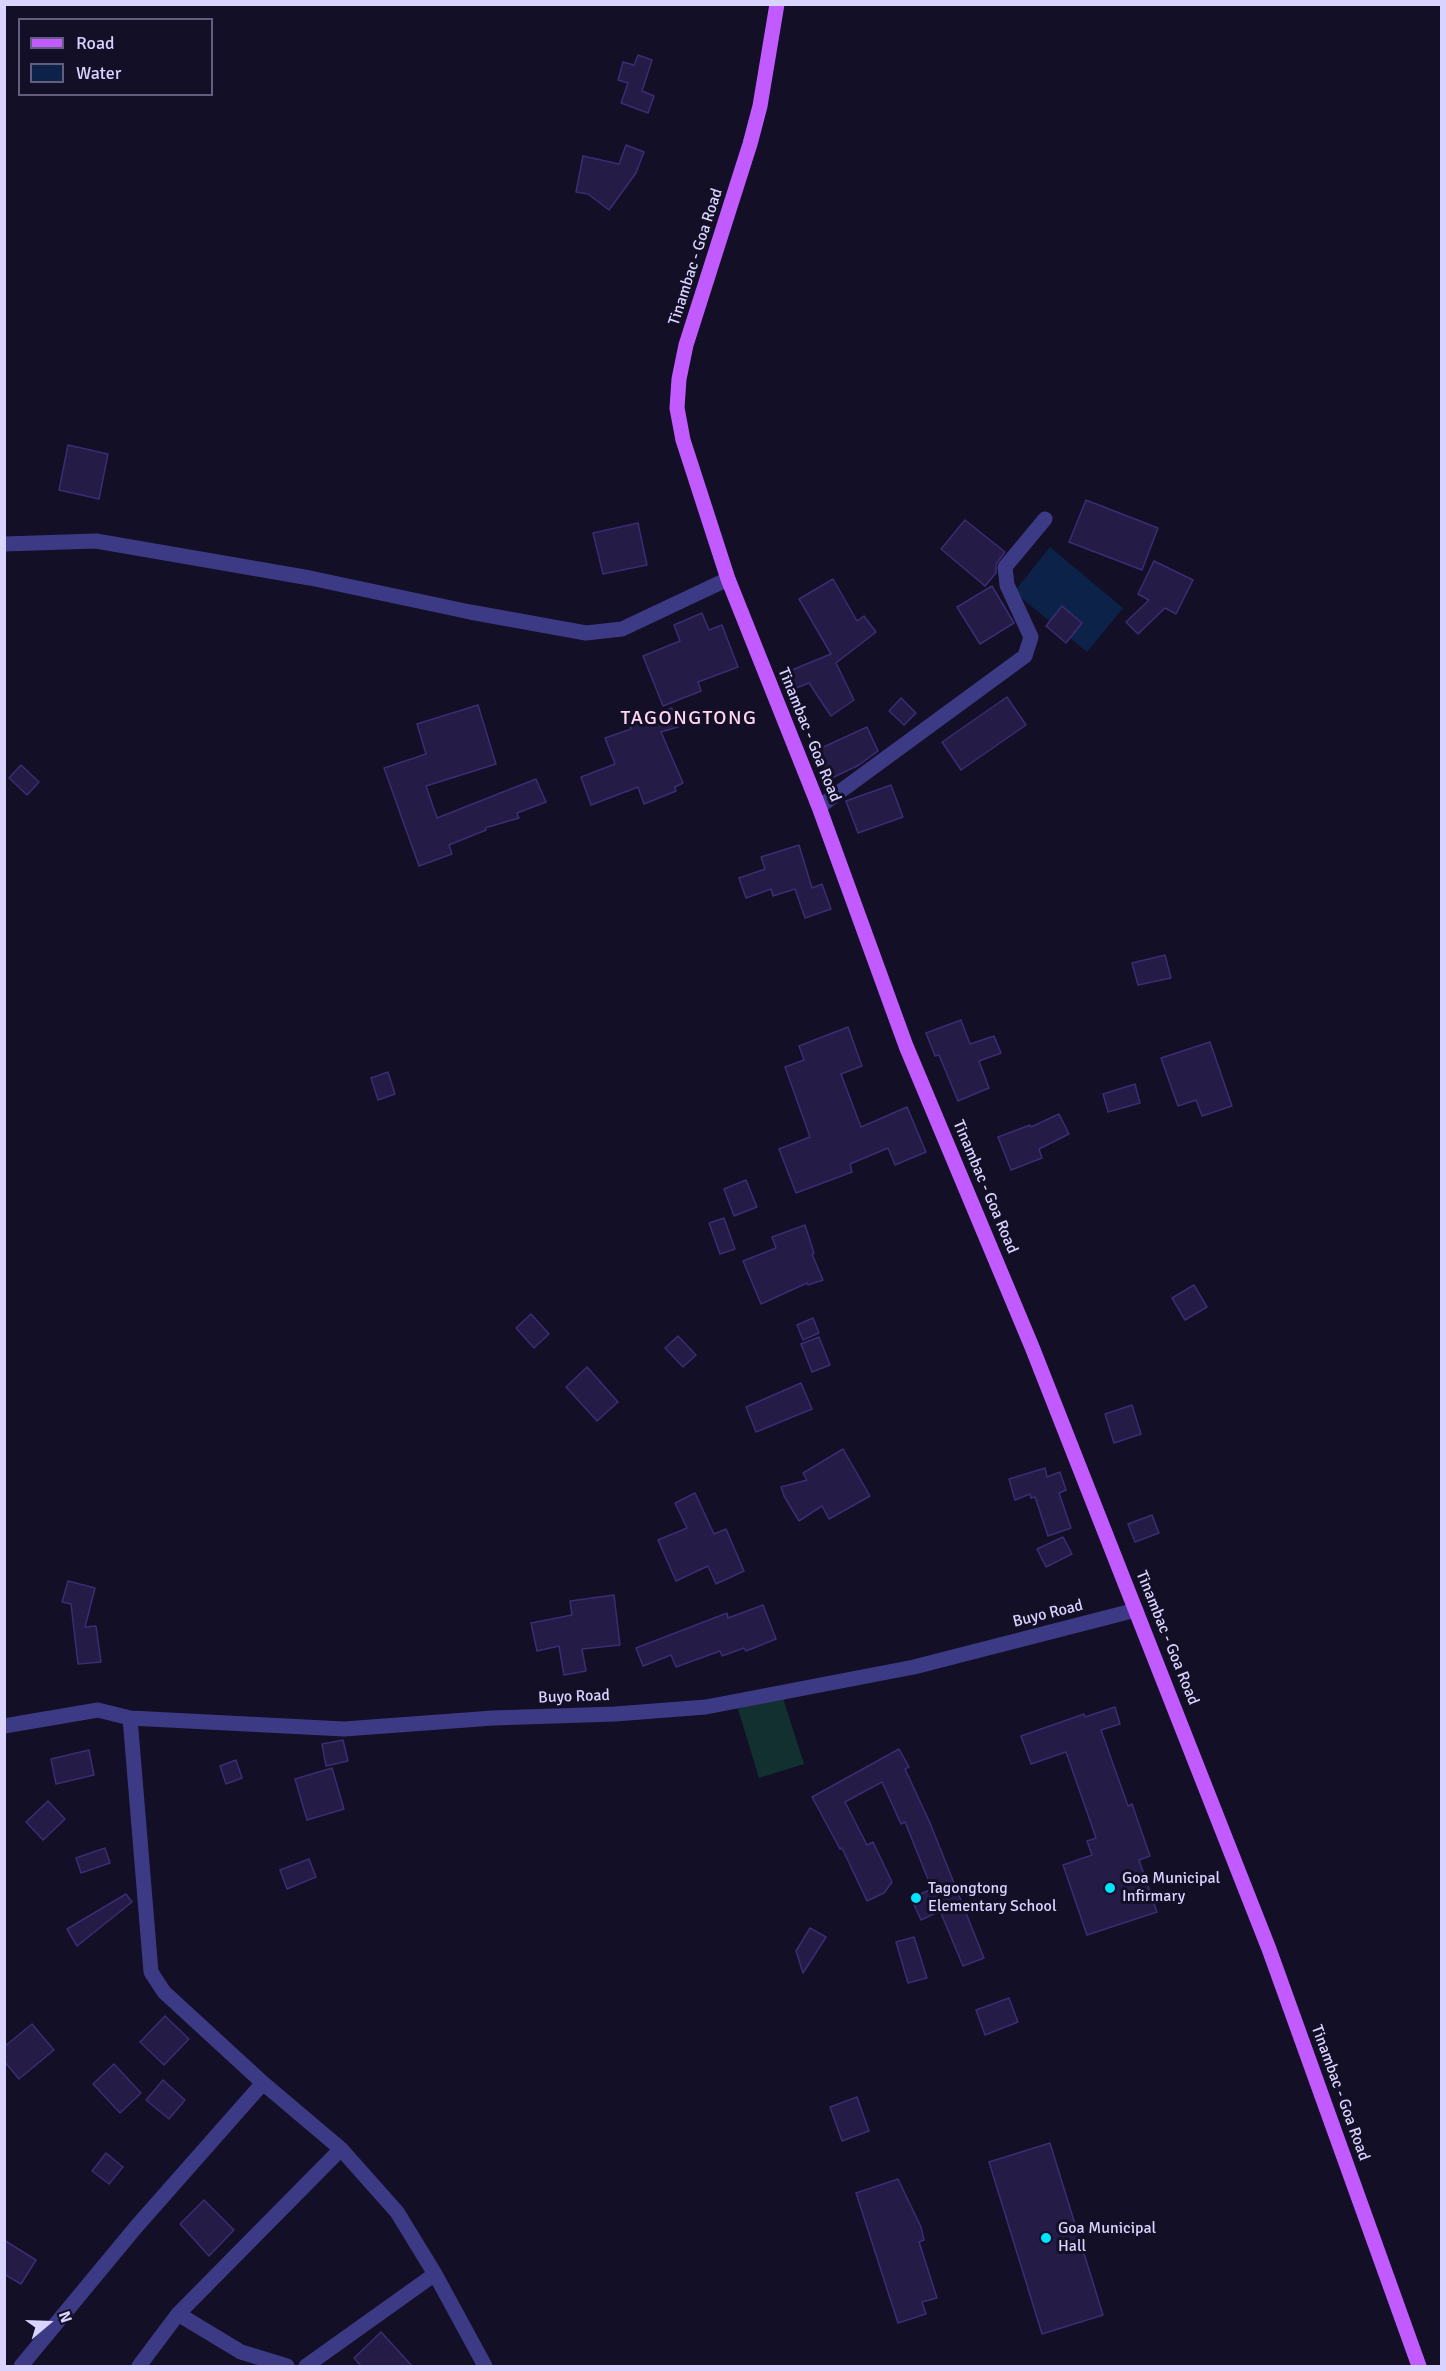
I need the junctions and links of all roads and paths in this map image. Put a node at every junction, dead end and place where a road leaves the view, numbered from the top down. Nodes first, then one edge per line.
1 (777, 4) edge
2 (1045, 519) dead end
3 (4, 544) edge
4 (728, 579) junction
5 (819, 807) junction
6 (1136, 1610) junction
7 (130, 1718) junction
8 (4, 1726) edge
9 (263, 2083) junction
10 (341, 2149) junction
11 (435, 2274) junction
12 (178, 2314) junction
13 (21, 2367) edge
14 (139, 2367) edge
15 (287, 2367) edge
16 (306, 2367) edge
17 (485, 2367) edge
18 (1419, 2367) edge

1 - 4 main road, Tinambac - Goa Road
2 - 5 street
3 - 4 street
4 - 5 main road, Tinambac - Goa Road
5 - 6 main road, Tinambac - Goa Road
6 - 7 street, Buyo Road
6 - 18 main road, Tinambac - Goa Road
7 - 8 street, Buyo Road
7 - 9 street
9 - 10 street
9 - 13 street
10 - 11 street
10 - 12 street
11 - 16 street
11 - 17 street
12 - 14 street
12 - 15 street

